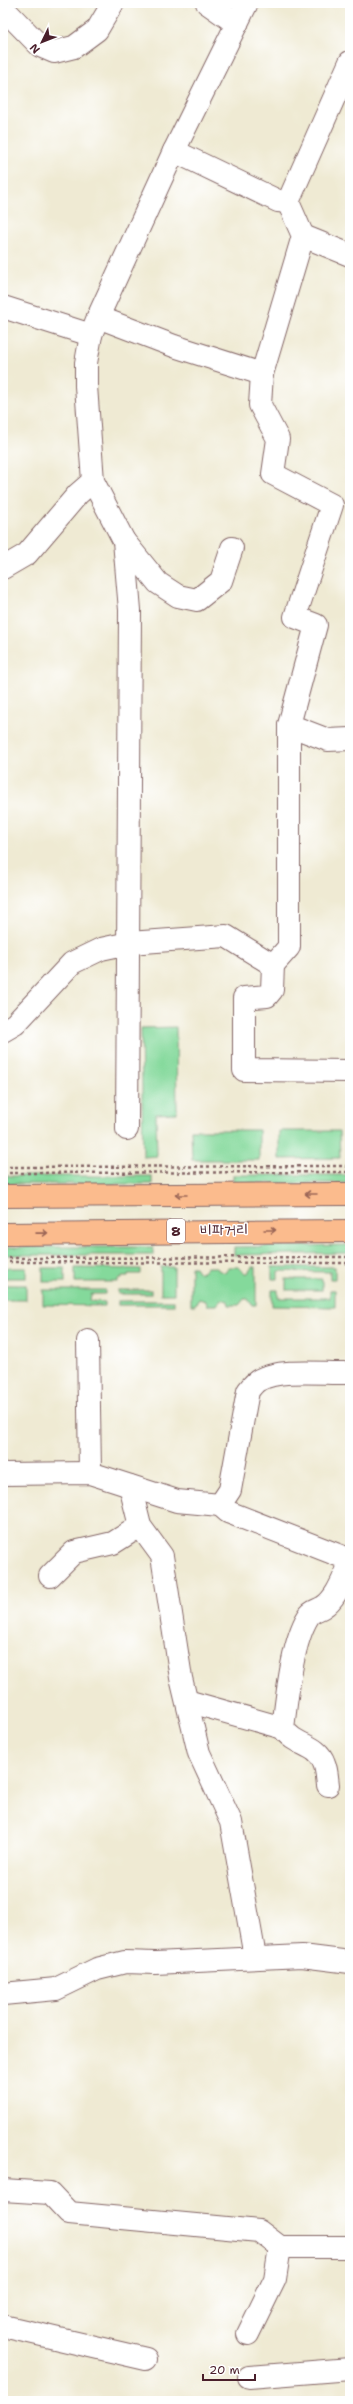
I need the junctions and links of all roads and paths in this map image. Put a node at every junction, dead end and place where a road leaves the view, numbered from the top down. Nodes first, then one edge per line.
1 (113, 3) edge
2 (207, 3) edge
3 (247, 3) edge
4 (3, 8) edge
5 (236, 24) junction
6 (350, 62) edge
7 (174, 151) junction
8 (288, 202) junction
9 (303, 236) junction
10 (350, 255) edge
11 (3, 307) edge
12 (95, 326) junction
13 (262, 374) junction
14 (93, 481) junction
15 (124, 542) junction
16 (232, 548) dead end
17 (3, 568) edge
18 (289, 725) junction
19 (350, 739) edge
20 (129, 943) junction
21 (273, 965) junction
22 (3, 1031) edge
23 (350, 1071) edge
24 (127, 1129) dead end
25 (350, 1166) edge
26 (3, 1167) edge
27 (161, 1167) junction
28 (161, 1172) junction
29 (350, 1172) edge
30 (3, 1173) edge
31 (160, 1177) dead end
32 (350, 1194) edge
33 (3, 1196) edge
34 (350, 1231) edge
35 (3, 1234) edge
36 (162, 1252) dead end
37 (218, 1253) dead end
38 (350, 1257) edge
39 (3, 1258) edge
40 (162, 1258) junction
41 (221, 1261) junction
42 (3, 1262) edge
43 (161, 1262) junction
44 (350, 1263) edge
45 (88, 1341) dead end
46 (350, 1373) edge
47 (90, 1473) junction
48 (3, 1474) edge
49 (130, 1486) junction
50 (220, 1505) junction
51 (140, 1526) junction
52 (50, 1576) dead end
53 (187, 1701) junction
54 (283, 1728) junction
55 (328, 1785) dead end
56 (255, 1957) junction
57 (350, 1962) edge
58 (3, 1994) edge
59 (3, 2190) edge
60 (280, 2247) junction
61 (350, 2247) edge
62 (3, 2326) edge
63 (248, 2334) dead end
64 (146, 2359) dead end
65 (350, 2369) edge
66 (249, 2377) dead end

1 - 4 street
2 - 5 street
3 - 5 street
5 - 7 street
6 - 8 street
7 - 8 street
7 - 12 street
8 - 9 street
9 - 10 street
9 - 13 street
11 - 12 street
12 - 13 street
12 - 14 street
13 - 18 street
14 - 15 street
14 - 17 street
15 - 16 street
15 - 20 street
18 - 19 street
18 - 21 street
20 - 21 street
20 - 22 street
20 - 24 street
21 - 23 street
25 - 27 path
26 - 27 path
27 - 28 path
28 - 29 path
28 - 30 path
28 - 31 path
32 -> 33 main road
35 -> 34 main road, 비파거리 / 8
36 - 40 path
37 - 41 path
38 - 41 path
39 - 40 path
40 - 41 path
40 - 43 path
41 - 43 path
41 - 44 path
42 - 43 path
45 - 47 street
46 - 50 street
47 - 48 street
47 - 49 street
49 - 50 street
49 - 51 street
50 - 54 street
51 - 52 street
51 - 53 street
53 - 54 street
53 - 56 street
54 - 55 street
56 - 57 street
56 - 58 street
59 - 60 street
60 - 61 street
60 - 63 street
62 - 64 street
65 - 66 street

